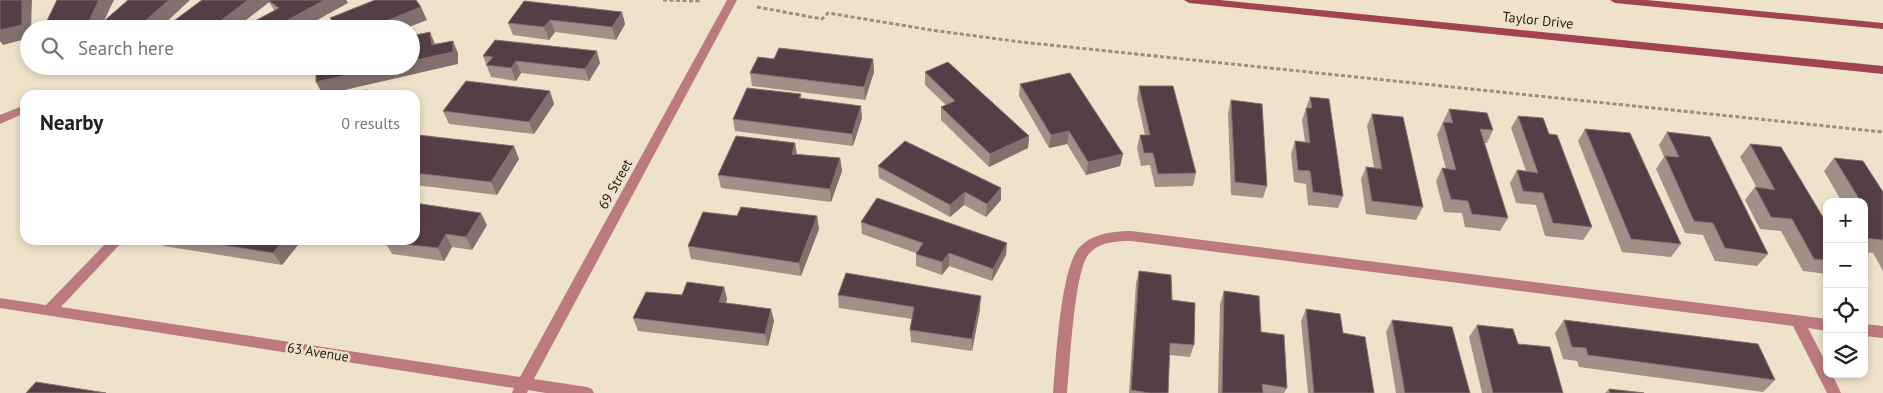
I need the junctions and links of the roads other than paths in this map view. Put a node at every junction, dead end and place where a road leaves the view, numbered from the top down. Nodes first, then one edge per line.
1 (732, 0) edge
2 (1189, 0) edge
3 (1615, 0) edge
4 (1883, 26) edge
5 (1883, 70) edge
6 (20, 110) edge
7 (0, 120) edge
8 (112, 245) edge
9 (0, 303) edge
10 (48, 311) junction
11 (1796, 321) junction
12 (1823, 324) edge
13 (1868, 330) edge
14 (1883, 332) edge
15 (521, 388) edge
16 (587, 393) edge
17 (1060, 393) edge
18 (1834, 393) edge

1 - 15 street, 69 Street
2 - 5 main road, Taylor Drive
3 - 4 main road
6 - 7 street
8 - 10 street
9 - 10 street, 63 Avenue
10 - 15 street, 63 Avenue
11 - 12 street
11 - 17 street
11 - 18 street
13 - 14 street
15 - 16 street, 63 Avenue

